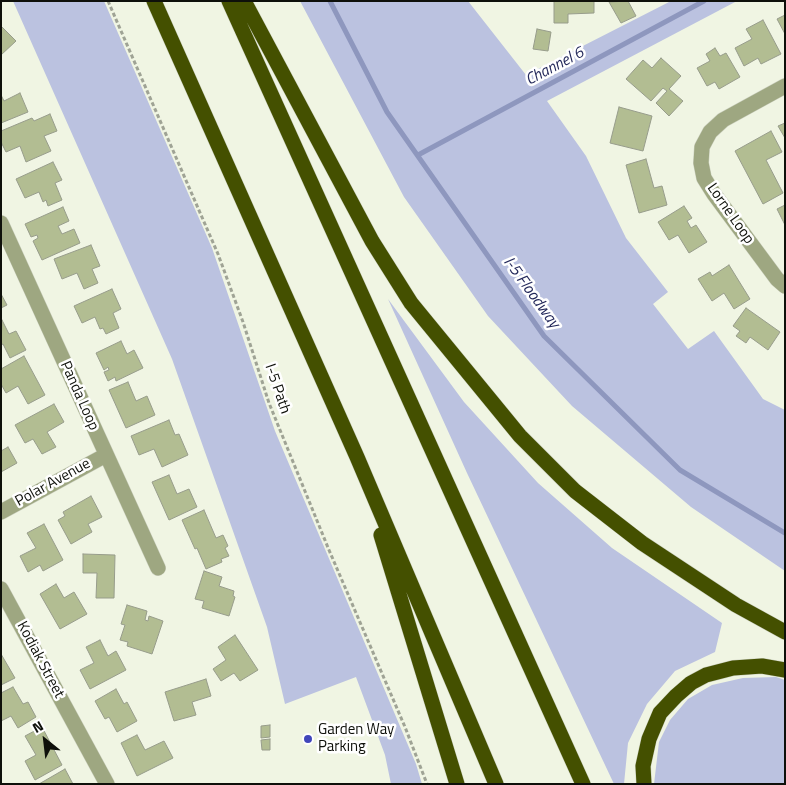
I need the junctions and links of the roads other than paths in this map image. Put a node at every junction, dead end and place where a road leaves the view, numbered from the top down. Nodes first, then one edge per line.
1 (154, 1) edge
2 (229, 1) edge
3 (244, 1) edge
4 (785, 86) edge
5 (1, 223) edge
6 (785, 286) edge
7 (106, 455) junction
8 (357, 457) junction
9 (1, 512) edge
10 (158, 568) dead end
11 (1, 589) edge
12 (785, 632) edge
13 (785, 670) edge
14 (107, 784) edge
15 (457, 784) edge
16 (496, 784) edge
17 (583, 784) edge
18 (644, 784) edge

1 - 8 highway
2 - 17 highway
3 - 12 highway
4 - 6 street, Lorne Loop
5 - 7 street, Panda Loop
7 - 9 street, Polar Avenue
7 - 10 street, Panda Loop
8 - 15 highway
8 - 16 highway
11 - 14 street, Kodiak Street
13 - 18 highway

